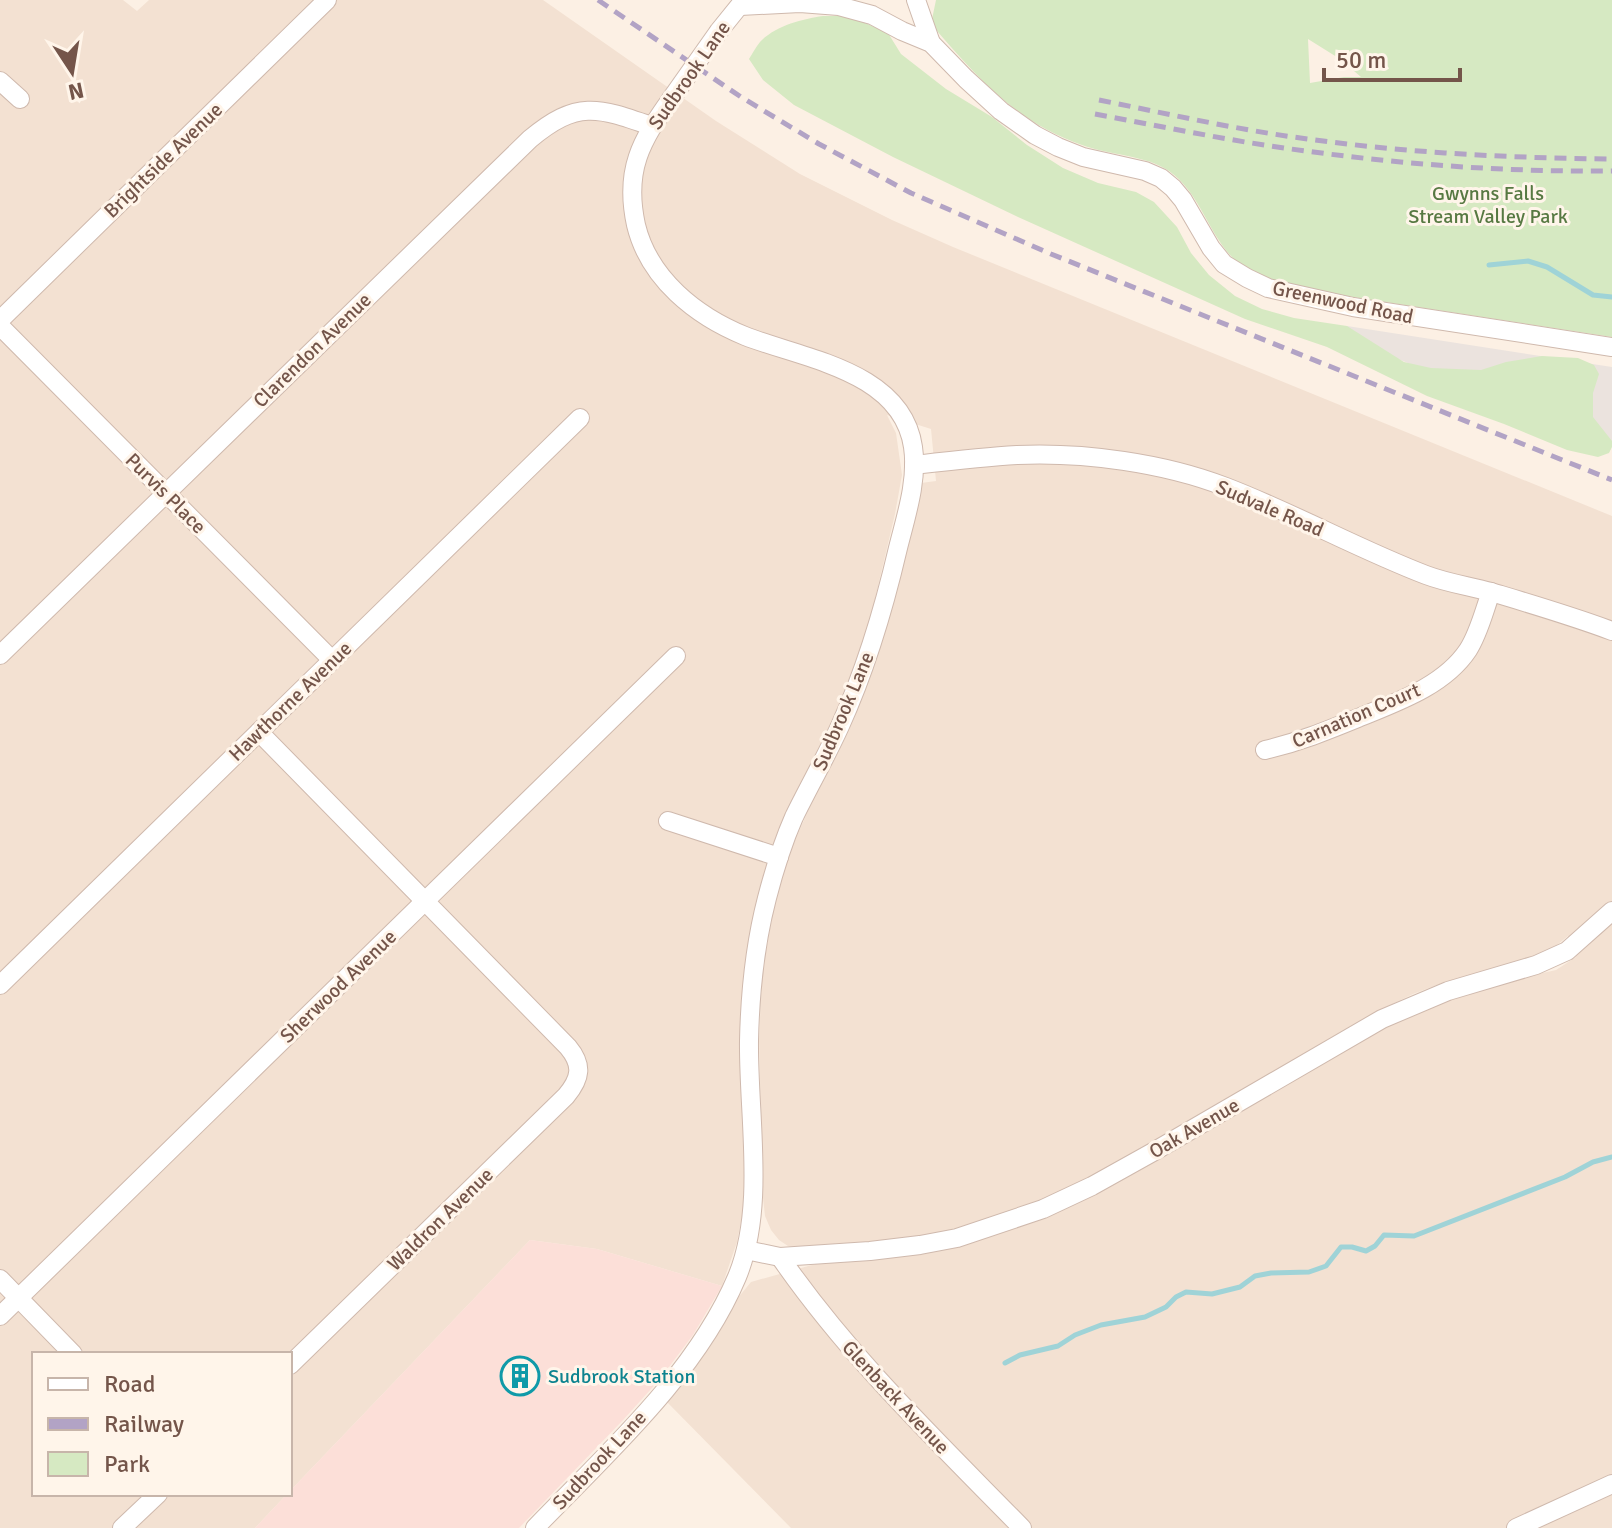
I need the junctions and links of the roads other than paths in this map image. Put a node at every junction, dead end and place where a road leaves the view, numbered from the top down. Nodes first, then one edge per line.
1 (327, 0) edge
2 (916, 0) edge
3 (741, 2) edge
4 (931, 43) junction
5 (0, 81) edge
6 (20, 99) dead end
7 (651, 126) junction
8 (0, 323) edge
9 (1612, 347) edge
10 (580, 418) dead end
11 (914, 465) junction
12 (166, 493) junction
13 (1491, 592) junction
14 (1612, 631) edge
15 (0, 655) edge
16 (676, 656) dead end
17 (332, 660) junction
18 (259, 732) junction
19 (1265, 750) dead end
20 (668, 821) dead end
21 (779, 857) junction
22 (426, 901) junction
23 (1612, 911) edge
24 (0, 985) edge
25 (746, 1250) junction
26 (780, 1257) junction
27 (0, 1279) edge
28 (19, 1298) junction
29 (0, 1316) edge
30 (71, 1352) edge
31 (292, 1363) edge
32 (1612, 1484) edge
33 (156, 1496) edge
34 (122, 1528) edge
35 (535, 1528) edge
36 (1022, 1528) edge
37 (1516, 1528) edge

1 - 8 street, Brightside Avenue
2 - 4 street
3 - 4 street, Greenwood Road
3 - 7 street, Sudbrook Lane, bridge
4 - 9 street, Greenwood Road
5 - 6 street
7 - 11 street, Sudbrook Lane
7 - 12 street, Clarendon Avenue
8 - 12 street, Purvis Place
10 - 17 street, Hawthorne Avenue
11 - 13 street, Sudvale Road
11 - 21 street, Sudbrook Lane
12 - 15 street, Clarendon Avenue
12 - 17 street, Purvis Place
13 - 14 street, Sudvale Road
13 - 19 street, Carnation Court
16 - 22 street, Sherwood Avenue
17 - 18 street, Hawthorne Avenue
18 - 22 street
18 - 24 street, Hawthorne Avenue
20 - 21 street
21 - 25 street, Sudbrook Lane
22 - 28 street, Sherwood Avenue
22 - 31 street, Waldron Avenue
23 - 26 street, Oak Avenue
25 - 26 street, Oak Avenue
25 - 35 street, Sudbrook Lane
26 - 36 street, Glenback Avenue
27 - 28 street
28 - 29 street, Sherwood Avenue
28 - 30 street
32 - 37 street
33 - 34 street

